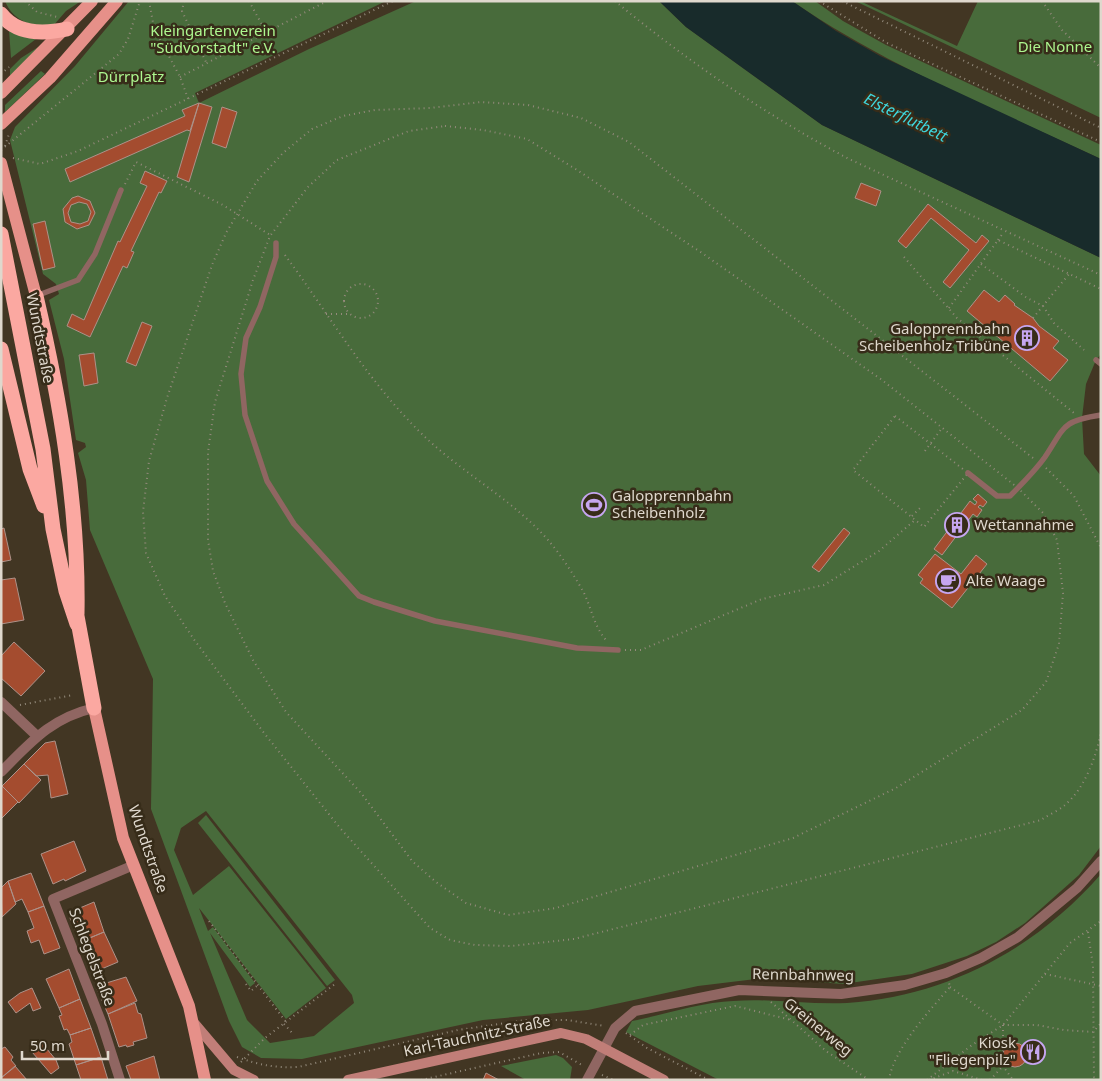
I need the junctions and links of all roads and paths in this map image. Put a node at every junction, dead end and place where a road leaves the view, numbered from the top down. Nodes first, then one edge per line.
1 (25, 1) edge
2 (92, 1) edge
3 (117, 1) edge
4 (140, 1) edge
5 (149, 1) edge
6 (184, 1) edge
7 (249, 1) edge
8 (327, 1) edge
9 (393, 1) edge
10 (615, 1) edge
11 (819, 1) edge
12 (842, 1) edge
13 (1042, 1) edge
14 (1, 14) edge
15 (66, 23) junction
16 (266, 32) junction
17 (206, 62) junction
18 (10, 65) dead end
19 (1101, 68) edge
20 (1, 74) edge
21 (180, 77) junction
22 (1, 93) edge
23 (189, 100) junction
24 (1, 124) edge
25 (1101, 128) edge
26 (1101, 142) edge
27 (3, 149) edge
28 (4, 159) edge
29 (121, 190) joint
30 (237, 213) junction
31 (1004, 231) junction
32 (1, 234) edge
33 (270, 236) junction
34 (998, 240) junction
35 (276, 243) junction
36 (904, 257) dead end
37 (981, 264) junction
38 (1069, 274) junction
39 (1101, 276) edge
40 (1101, 289) edge
41 (36, 296) junction
42 (1043, 306) junction
43 (949, 309) junction
44 (326, 314) junction
45 (348, 314) junction
46 (1033, 318) dead end
47 (1, 349) edge
48 (1084, 350) dead end
49 (1068, 409) dead end
50 (1101, 415) edge
51 (942, 427) junction
52 (931, 443) junction
53 (43, 448) junction
54 (925, 450) dead end
55 (1040, 464) junction
56 (968, 473) junction
57 (1018, 488) junction
58 (921, 508) dead end
59 (911, 517) junction
60 (915, 520) junction
61 (53, 528) junction
62 (1101, 548) edge
63 (77, 624) junction
64 (618, 650) junction
65 (73, 695) dead end
66 (1, 702) edge
67 (16, 704) dead end
68 (94, 708) junction
69 (1101, 732) edge
70 (37, 736) junction
71 (1, 772) edge
72 (1101, 861) edge
73 (134, 865) junction
74 (209, 921) dead end
75 (1101, 921) edge
76 (1088, 932) junction
77 (946, 973) junction
78 (1045, 974) junction
79 (246, 984) dead end
80 (335, 984) dead end
81 (258, 985) junction
82 (1093, 985) junction
83 (1101, 986) edge
84 (950, 987) junction
85 (756, 989) junction
86 (791, 1020) junction
87 (285, 1022) junction
88 (1101, 1023) edge
89 (195, 1024) junction
90 (1003, 1025) junction
91 (1093, 1032) junction
92 (630, 1035) dead end
93 (294, 1036) dead end
94 (603, 1048) junction
95 (239, 1065) dead end
96 (1003, 1066) junction
97 (590, 1075) edge
98 (120, 1080) edge
99 (205, 1080) edge
100 (254, 1080) edge
101 (348, 1080) edge
102 (421, 1080) edge
103 (614, 1080) edge
104 (664, 1080) edge
105 (869, 1080) edge
106 (889, 1080) edge
107 (928, 1080) edge
108 (982, 1080) edge
109 (990, 1080) edge
110 (1013, 1080) edge
111 (1094, 1080) edge

1 - 15 path
2 - 15 main road
3 - 24 main road
4 - 27 path
5 - 21 path
6 - 17 path
7 - 16 path
8 - 16 path
9 - 23 path
10 - 31 path
11 - 26 path
12 - 25 path
13 - 19 path
14 - 15 highway
15 - 22 main road
16 - 17 path
17 - 21 path
18 - 20 path
21 - 23 path
23 - 28 path
28 - 41 main road
29 - 30 path
29 - 41 lane
30 - 33 path
30 - 55 path
30 - 69 path
31 - 34 path
31 - 39 path
32 - 53 highway, Wundtstraße
33 - 35 path
33 - 51 path
33 - 57 path
34 - 37 path
34 - 38 path
35 - 44 path
35 - 64 lane
36 - 43 path
37 - 42 path
37 - 43 path
38 - 40 path
38 - 42 path
41 - 63 highway
42 - 46 path
42 - 48 path
43 - 49 path
44 - 45 path
44 - 64 path
45 - 45 path
47 - 61 highway
50 - 55 lane
51 - 52 path
51 - 57 path
52 - 54 path
52 - 56 path
52 - 59 path
53 - 61 highway, Wundtstraße
53 - 63 highway, Wundtstraße
55 - 57 lane
55 - 62 path
56 - 57 lane
56 - 60 path
58 - 59 path
59 - 60 path
60 - 64 path
61 - 63 highway, Wundtstraße
63 - 68 highway, Wundtstraße
65 - 67 path
66 - 70 street
68 - 70 street
68 - 73 main road, Wundtstraße
70 - 71 street
72 - 77 street, Rennbahnweg
73 - 89 main road, Wundtstraße
73 - 98 street, Schlegelstraße
74 - 81 path
75 - 76 path
76 - 78 path
76 - 82 path
77 - 84 path
77 - 85 street, Rennbahnweg
78 - 82 path
78 - 90 path
79 - 81 path
80 - 87 path
81 - 87 path
82 - 83 path
82 - 91 path
84 - 90 path
84 - 106 path
85 - 86 path, Greinerweg
85 - 94 street, Rennbahnweg
86 - 92 path
86 - 105 path, Greinerweg
87 - 93 path
87 - 95 path
88 - 91 path
89 - 99 main road, Wundtstraße
89 - 100 main road
90 - 91 path
90 - 96 path
90 - 107 path
91 - 111 path
94 - 97 street, Rennbahnweg
94 - 101 main road, Karl-Tauchnitz-Straße
94 - 104 main road, Karl-Tauchnitz-Straße
96 - 109 path
96 - 110 path
97 - 102 path
97 - 103 path
107 - 108 path

